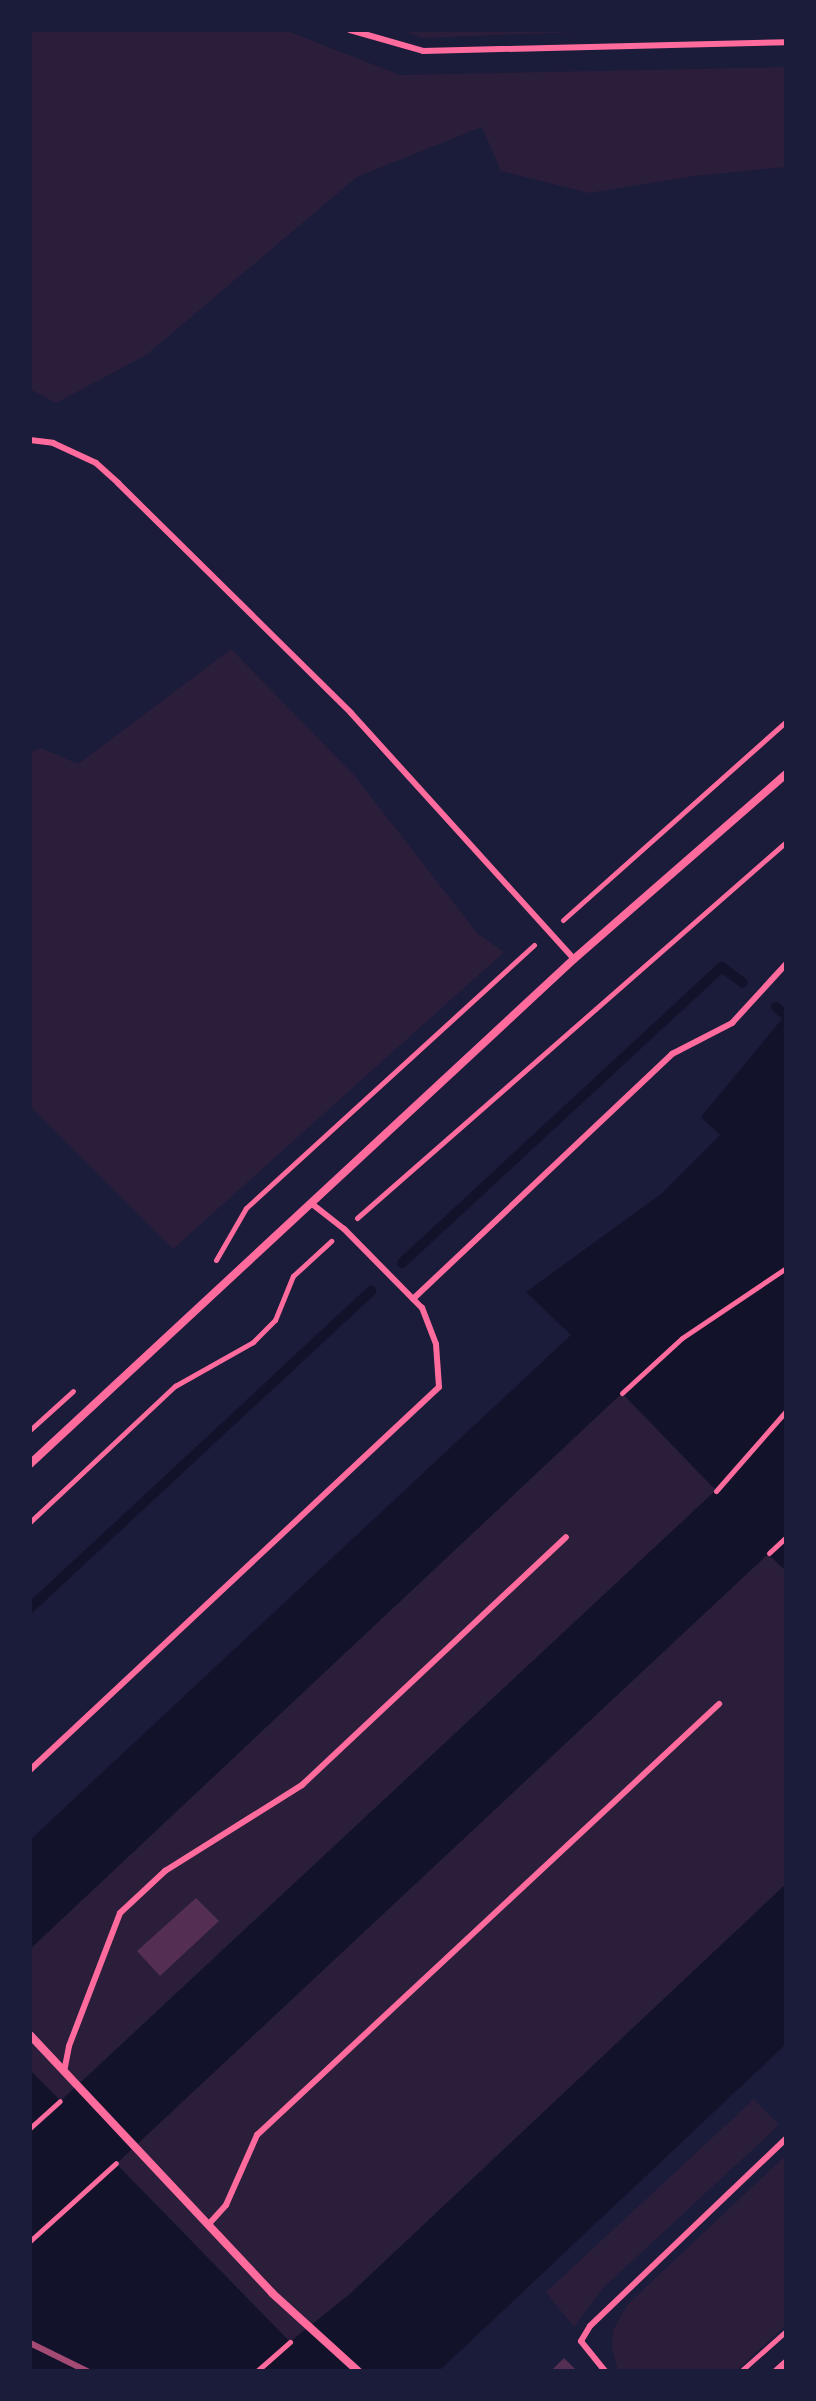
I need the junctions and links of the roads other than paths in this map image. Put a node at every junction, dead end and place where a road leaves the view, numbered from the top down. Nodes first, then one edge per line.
1 (350, 30) edge
2 (786, 42) edge
3 (30, 440) edge
4 (786, 774) edge
5 (574, 959) junction
6 (786, 964) edge
7 (311, 1203) junction
8 (413, 1299) junction
9 (30, 1464) edge
10 (566, 1537) dead end
11 (719, 1704) dead end
12 (30, 1770) edge
13 (30, 2035) edge
14 (64, 2072) junction
15 (786, 2139) edge
16 (208, 2225) junction
17 (786, 2363) edge
18 (358, 2371) edge
19 (605, 2371) edge
20 (777, 2371) edge

1 - 2 lane
3 - 5 lane
4 - 5 street
5 - 7 street
6 - 8 lane
7 - 8 lane
7 - 9 street
8 - 12 lane
10 - 14 lane
11 - 16 lane
13 - 14 street
14 - 16 street
15 - 19 lane
16 - 18 street
17 - 20 street

